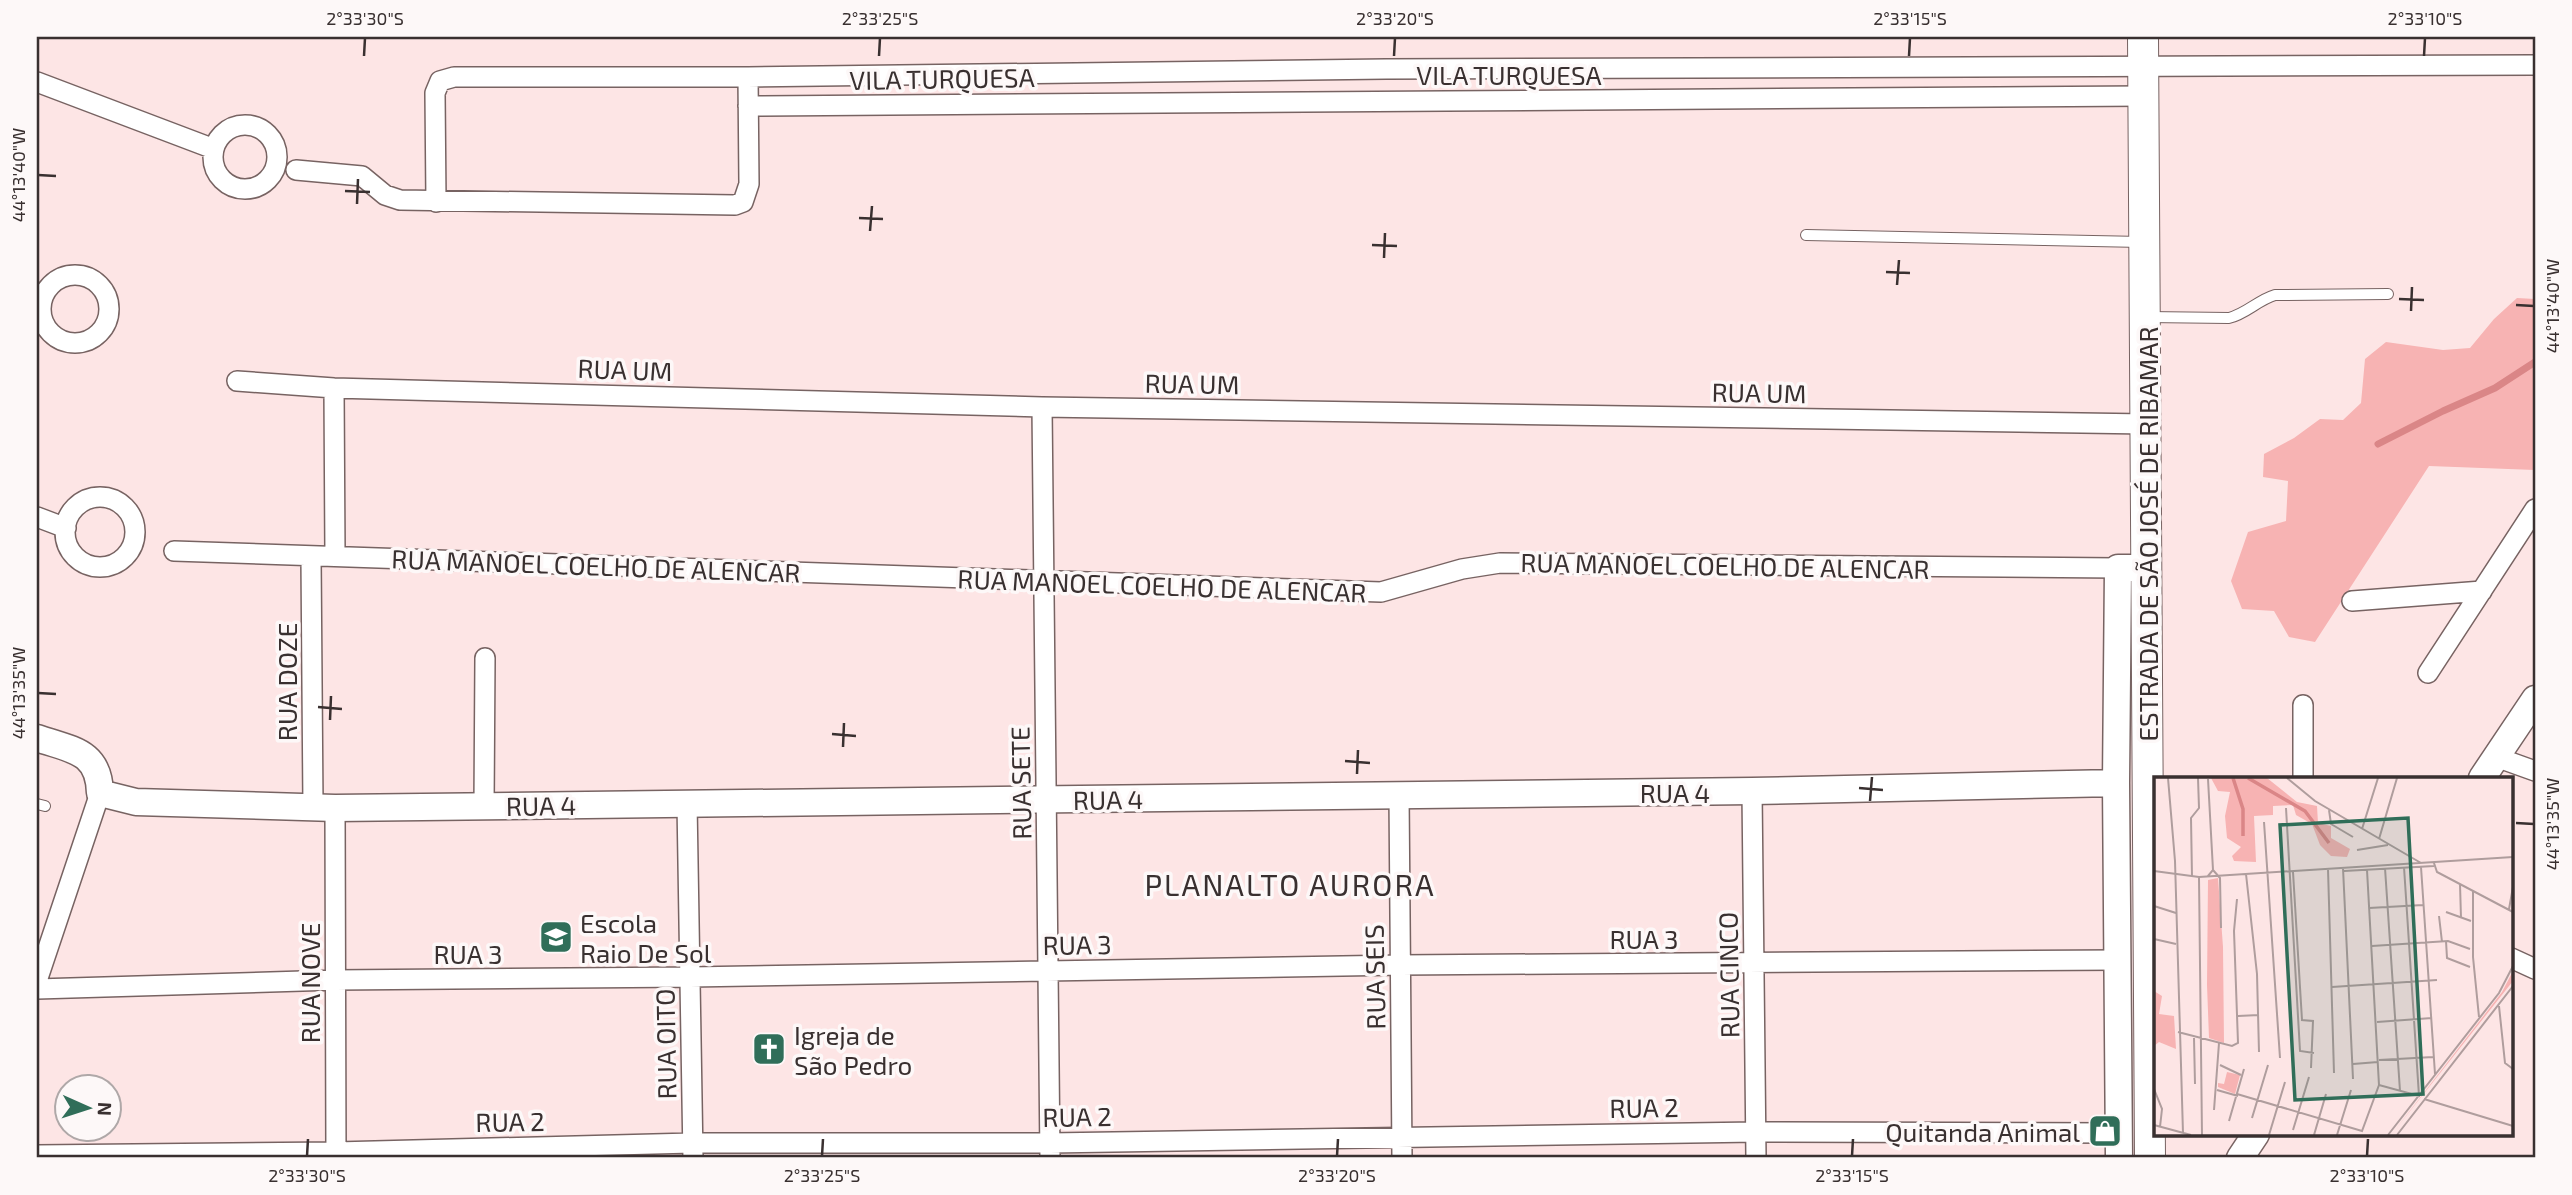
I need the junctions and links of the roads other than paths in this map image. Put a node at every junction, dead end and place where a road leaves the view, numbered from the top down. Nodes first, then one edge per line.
1 (2143, 37) edge
2 (2535, 65) edge
3 (1755, 68) junction
4 (1386, 69) junction
5 (1014, 74) junction
6 (748, 77) junction
7 (37, 82) edge
8 (2144, 82) junction
9 (1386, 100) junction
10 (1755, 101) junction
11 (1015, 103) junction
12 (748, 106) junction
13 (214, 149) dead end
14 (296, 170) dead end
15 (436, 202) junction
16 (1806, 235) dead end
17 (2146, 242) junction
18 (2388, 294) dead end
19 (2146, 317) junction
20 (237, 381) dead end
21 (334, 388) junction
22 (1042, 407) junction
23 (2147, 424) junction
24 (2535, 509) edge
25 (37, 517) edge
26 (66, 528) dead end
27 (174, 551) dead end
28 (335, 556) junction
29 (311, 557) junction
30 (2132, 568) junction
31 (1044, 581) junction
32 (2482, 591) junction
33 (2352, 601) dead end
34 (485, 658) dead end
35 (2428, 673) dead end
36 (2535, 699) edge
37 (2303, 705) dead end
38 (37, 738) edge
39 (2496, 757) junction
40 (2535, 771) edge
41 (2303, 777) edge
42 (2483, 777) edge
43 (2116, 783) junction
44 (1752, 791) junction
45 (100, 793) junction
46 (1399, 794) junction
47 (1046, 800) junction
48 (687, 803) junction
49 (484, 806) junction
50 (324, 808) junction
51 (2512, 958) edge
52 (2118, 960) junction
53 (1755, 964) junction
54 (1400, 965) junction
55 (2535, 969) edge
56 (1048, 970) junction
57 (690, 977) junction
58 (335, 980) junction
59 (37, 981) edge
60 (37, 989) edge
61 (1756, 1132) junction
62 (1402, 1136) junction
63 (2255, 1136) edge
64 (2262, 1136) edge
65 (2119, 1145) edge
66 (693, 1151) edge
67 (1050, 1151) edge
68 (37, 1155) edge
69 (336, 1155) edge
70 (1402, 1158) edge
71 (1756, 1158) edge
72 (2150, 1158) edge
73 (2240, 1158) edge
74 (2250, 1158) edge

1 - 8 main road, ESTRADA DE SÃO JOSÉ DE RIBAMAR
2 - 8 street
3 - 4 street, VILA TURQUESA
3 - 8 street, VILA TURQUESA
3 - 10 street
4 - 5 street, VILA TURQUESA
4 - 9 street
5 - 6 street, VILA TURQUESA
5 - 11 street
6 - 12 street
6 - 15 street, VILA TURQUESA
7 - 13 street
8 - 10 street, VILA TURQUESA
8 - 17 main road, ESTRADA DE SÃO JOSÉ DE RIBAMAR
9 - 10 street, VILA TURQUESA
9 - 11 street, VILA TURQUESA
11 - 12 street, VILA TURQUESA
12 - 15 street
14 - 15 street
16 - 17 lane
17 - 19 main road, ESTRADA DE SÃO JOSÉ DE RIBAMAR
18 - 19 lane
19 - 23 main road, ESTRADA DE SÃO JOSÉ DE RIBAMAR
20 - 21 street, RUA UM
21 - 22 street, RUA UM
21 - 28 street
22 - 23 street, RUA UM
22 - 31 street, RUA SETE
23 - 30 main road, ESTRADA DE SÃO JOSÉ DE RIBAMAR
24 - 32 street
25 - 26 street
27 - 29 street, RUA MANOEL COELHO DE ALENCAR
28 - 29 street, RUA MANOEL COELHO DE ALENCAR
28 - 31 street, RUA MANOEL COELHO DE ALENCAR
29 - 50 street, RUA DOZE
30 - 31 street, RUA MANOEL COELHO DE ALENCAR
30 - 43 street, ESTRADA DE SÃO JOSÉ DE RIBAMAR
30 - 72 main road, ESTRADA DE SÃO JOSÉ DE RIBAMAR
31 - 47 street, RUA SETE
32 - 33 street
32 - 35 street
34 - 49 street
36 - 39 street
37 - 41 street
38 - 45 street
39 - 40 street
39 - 42 street
43 - 44 street, RUA 4
43 - 52 street, ESTRADA DE SÃO JOSÉ DE RIBAMAR
44 - 46 street, RUA 4
44 - 53 street, RUA CINCO
45 - 50 street, RUA 4
45 - 59 street
46 - 47 street, RUA 4
46 - 54 street, RUA SEIS
47 - 48 street, RUA 4
47 - 56 street, RUA SETE
48 - 49 street, RUA 4
48 - 57 street, RUA OITO
49 - 50 street, RUA 4
50 - 58 street, RUA NOVE
51 - 55 street
52 - 53 street, RUA 3
52 - 65 street, ESTRADA DE SÃO JOSÉ DE RIBAMAR
53 - 54 street, RUA 3
53 - 61 street, RUA CINCO
54 - 56 street, RUA 3
54 - 62 street, RUA SEIS
56 - 57 street, RUA 3
56 - 67 street, RUA SETE
57 - 58 street, RUA 3
57 - 66 street, RUA OITO
58 - 60 street, RUA 3
58 - 69 street, RUA NOVE
61 - 62 street, RUA 2
61 - 65 street, RUA 2
61 - 71 street, RUA CINCO
62 - 67 street, RUA 2
62 - 70 street, RUA SEIS
63 - 73 street
64 - 74 street
66 - 67 street, RUA 2
66 - 69 street, RUA 2
68 - 69 street, RUA 2

